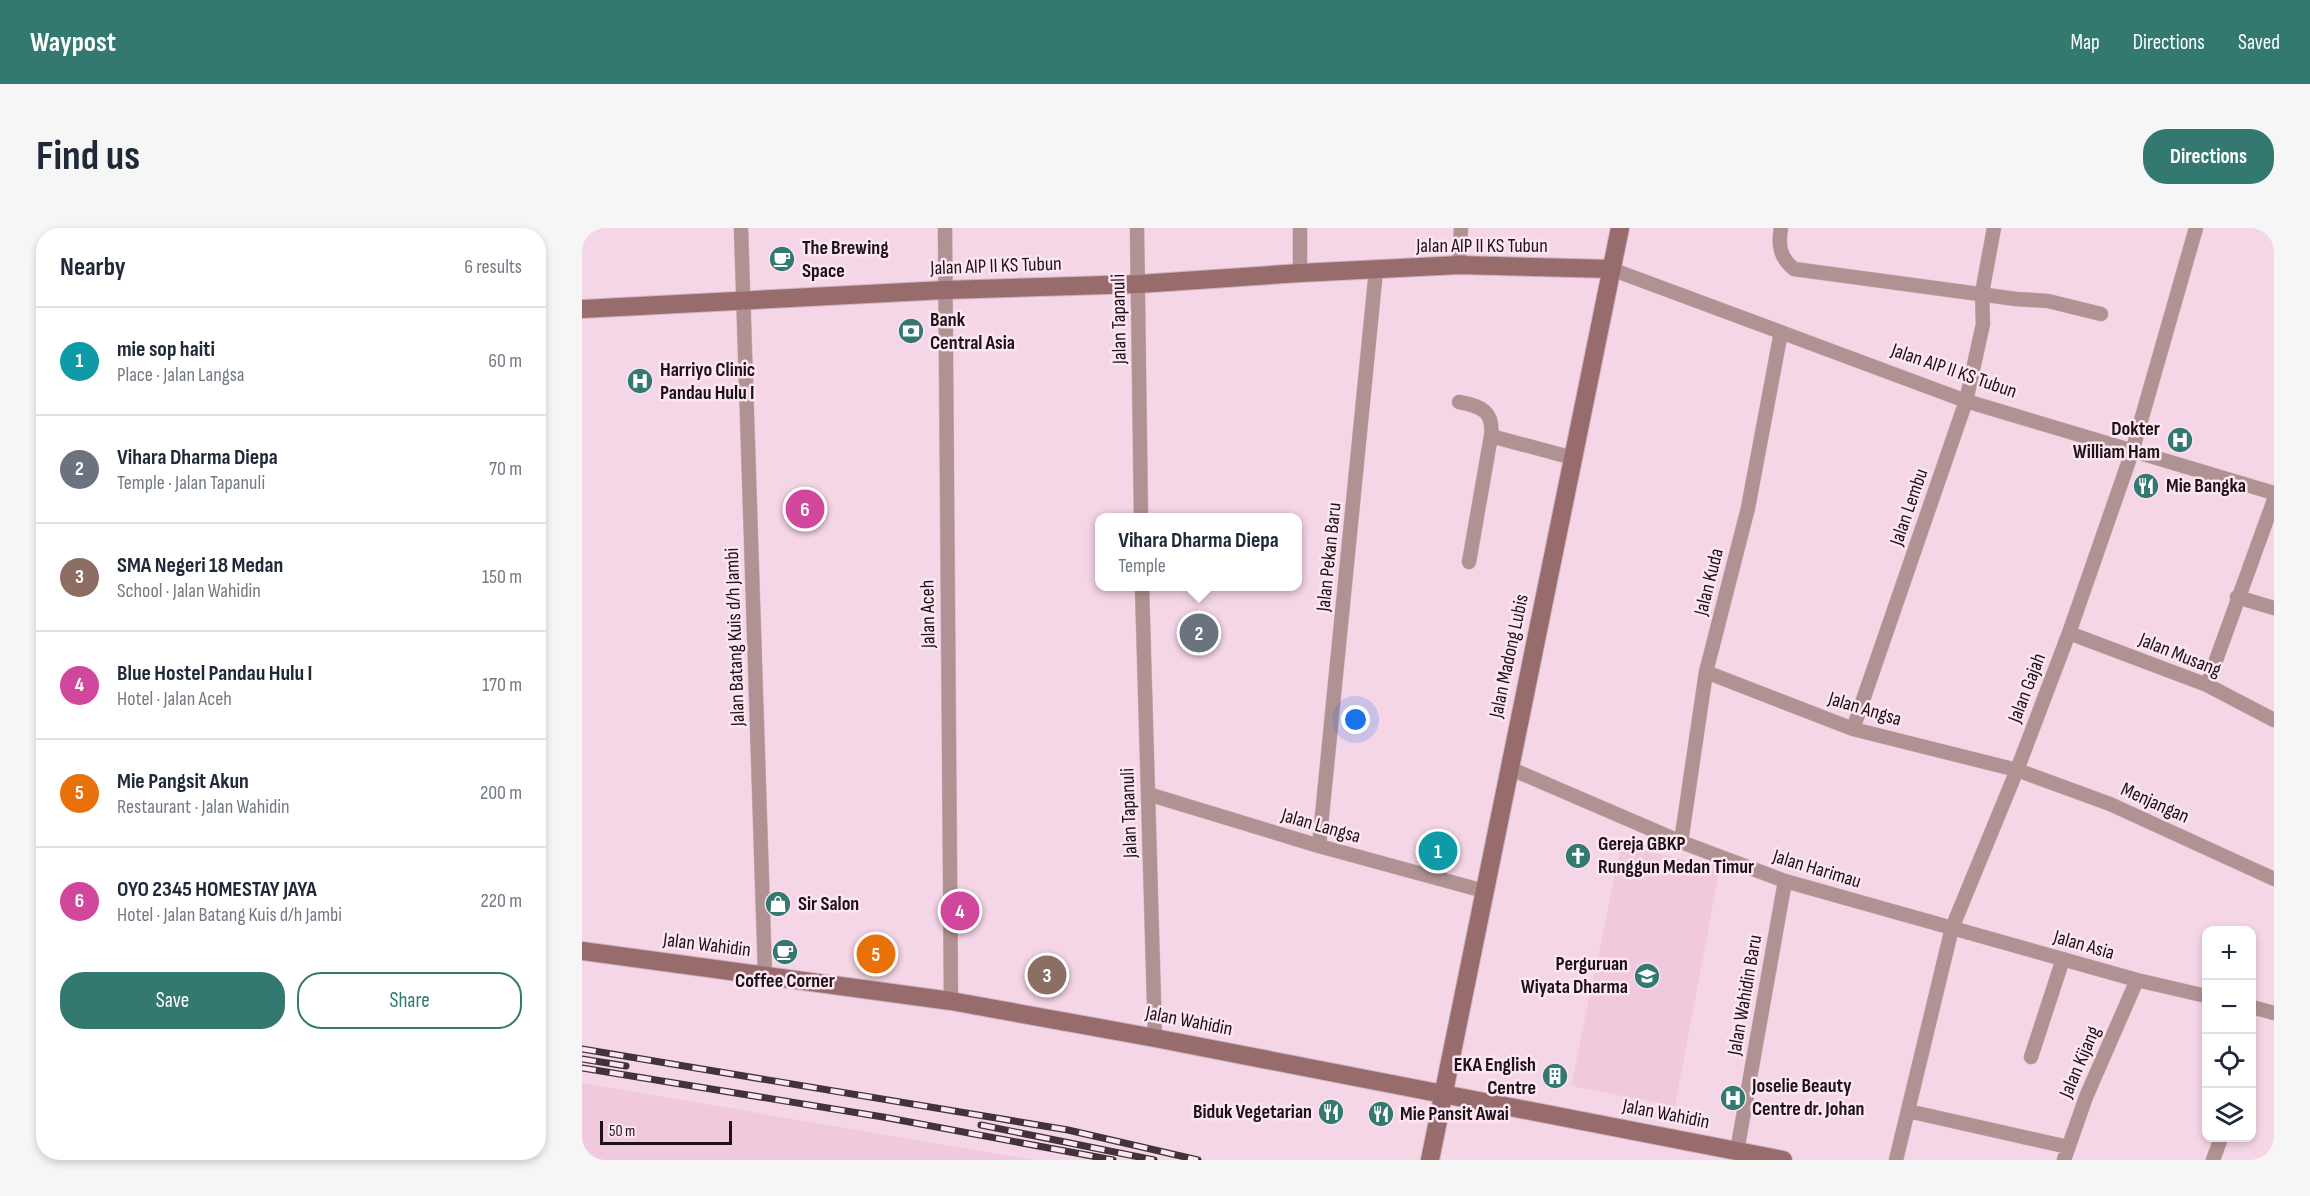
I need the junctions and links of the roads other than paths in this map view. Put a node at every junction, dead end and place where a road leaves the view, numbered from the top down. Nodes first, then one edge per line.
1 (741, 228) edge
2 (945, 228) edge
3 (1137, 228) edge
4 (1300, 228) edge
5 (1461, 228) edge
6 (1620, 228) edge
7 (1781, 228) edge
8 (1994, 228) edge
9 (2196, 228) edge
10 (1459, 265) junction
11 (1611, 269) junction
12 (1376, 270) junction
13 (1300, 273) junction
14 (1138, 284) junction
15 (945, 290) junction
16 (1982, 294) junction
17 (743, 299) junction
18 (582, 309) edge
19 (2101, 314) dead end
20 (1781, 332) junction
21 (1966, 401) junction
22 (1459, 402) dead end
23 (1491, 436) junction
24 (2132, 452) junction
25 (1573, 458) junction
26 (2274, 493) edge
27 (2274, 500) edge
28 (1141, 513) edge
29 (1469, 562) dead end
30 (1142, 591) edge
31 (2237, 597) junction
32 (2274, 608) edge
33 (2069, 633) junction
34 (1706, 672) junction
35 (2207, 685) junction
36 (2274, 720) edge
37 (1853, 729) junction
38 (1509, 768) junction
39 (2017, 770) junction
40 (1148, 794) junction
41 (1681, 842) junction
42 (1319, 846) junction
43 (2274, 879) edge
44 (1785, 881) junction
45 (1484, 891) junction
46 (1952, 928) junction
47 (582, 951) edge
48 (2063, 959) junction
49 (765, 975) junction
50 (2137, 980) junction
51 (2202, 995) edge
52 (951, 1000) junction
53 (2256, 1007) edge
54 (2274, 1012) edge
55 (1155, 1038) junction
56 (2031, 1057) dead end
57 (1442, 1094) junction
58 (1908, 1111) junction
59 (2219, 1142) edge
60 (1737, 1151) junction
61 (2066, 1154) edge
62 (1430, 1160) edge
63 (1783, 1160) edge
64 (1896, 1160) edge
65 (2213, 1160) edge

1 - 17 street, Jalan Batang Kuis d/h Jambi
2 - 15 street, Jalan Aceh
3 - 14 street, Jalan Tapanuli
4 - 13 street
5 - 10 street
6 - 11 street, Jalan Madong Lubis
7 - 16 street
8 - 16 street, Jalan Lembu
9 - 24 street, Jalan Gajah
10 - 11 street, Jalan AIP II KS Tubun
10 - 12 street, Jalan AIP II KS Tubun
11 - 20 street, Jalan AIP II KS Tubun
11 - 25 street, Jalan Madong Lubis
12 - 13 street, Jalan AIP II KS Tubun
12 - 42 street, Jalan Pekan Baru
13 - 14 street, Jalan AIP II KS Tubun
14 - 15 street, Jalan AIP II KS Tubun
14 - 28 street, Jalan Tapanuli
15 - 17 street, Jalan AIP II KS Tubun
15 - 52 street, Jalan Aceh
16 - 19 street
16 - 21 street, Jalan Lembu
17 - 18 street, Jalan AIP II KS Tubun
17 - 49 street, Jalan Batang Kuis d/h Jambi
20 - 21 street, Jalan AIP II KS Tubun
20 - 34 street, Jalan Kuda
21 - 24 street, Jalan AIP II KS Tubun
21 - 37 street, Jalan Lembu
22 - 23 street
23 - 25 street
23 - 29 street
24 - 26 street, Jalan AIP II KS Tubun
24 - 33 street, Jalan Gajah
25 - 38 street, Jalan Madong Lubis
27 - 31 street
30 - 40 street, Jalan Tapanuli
31 - 32 street
31 - 35 street
33 - 35 street, Jalan Musang
33 - 39 street, Jalan Gajah
34 - 37 street, Jalan Angsa
34 - 41 street, Jalan Kuda
35 - 36 street, Jalan Musang
37 - 39 street, Jalan Angsa
38 - 41 street, Jalan Harimau
38 - 45 street, Jalan Madong Lubis
39 - 43 street, Menjangan
39 - 46 street, Jalan Gajah
40 - 42 street, Jalan Langsa
40 - 55 street, Jalan Tapanuli
41 - 44 street, Jalan Harimau
42 - 45 street, Jalan Langsa
44 - 46 street, Jalan Harimau
44 - 60 street, Jalan Wahidin Baru
45 - 57 street, Jalan Madong Lubis
46 - 48 street, Jalan Asia
46 - 58 street, Jalan Gajah
47 - 49 street, Jalan Wahidin
48 - 50 street, Jalan Asia
48 - 56 street
49 - 52 street, Jalan Wahidin
50 - 51 street, Jalan Asia
50 - 61 street, Jalan Kijang
52 - 55 street, Jalan Wahidin
53 - 54 street
55 - 57 street, Jalan Wahidin
57 - 60 street, Jalan Wahidin
57 - 62 street, Jalan Madong Lubis
58 - 61 street
58 - 64 street, Jalan Gajah
59 - 65 street
60 - 63 street, Jalan Wahidin

